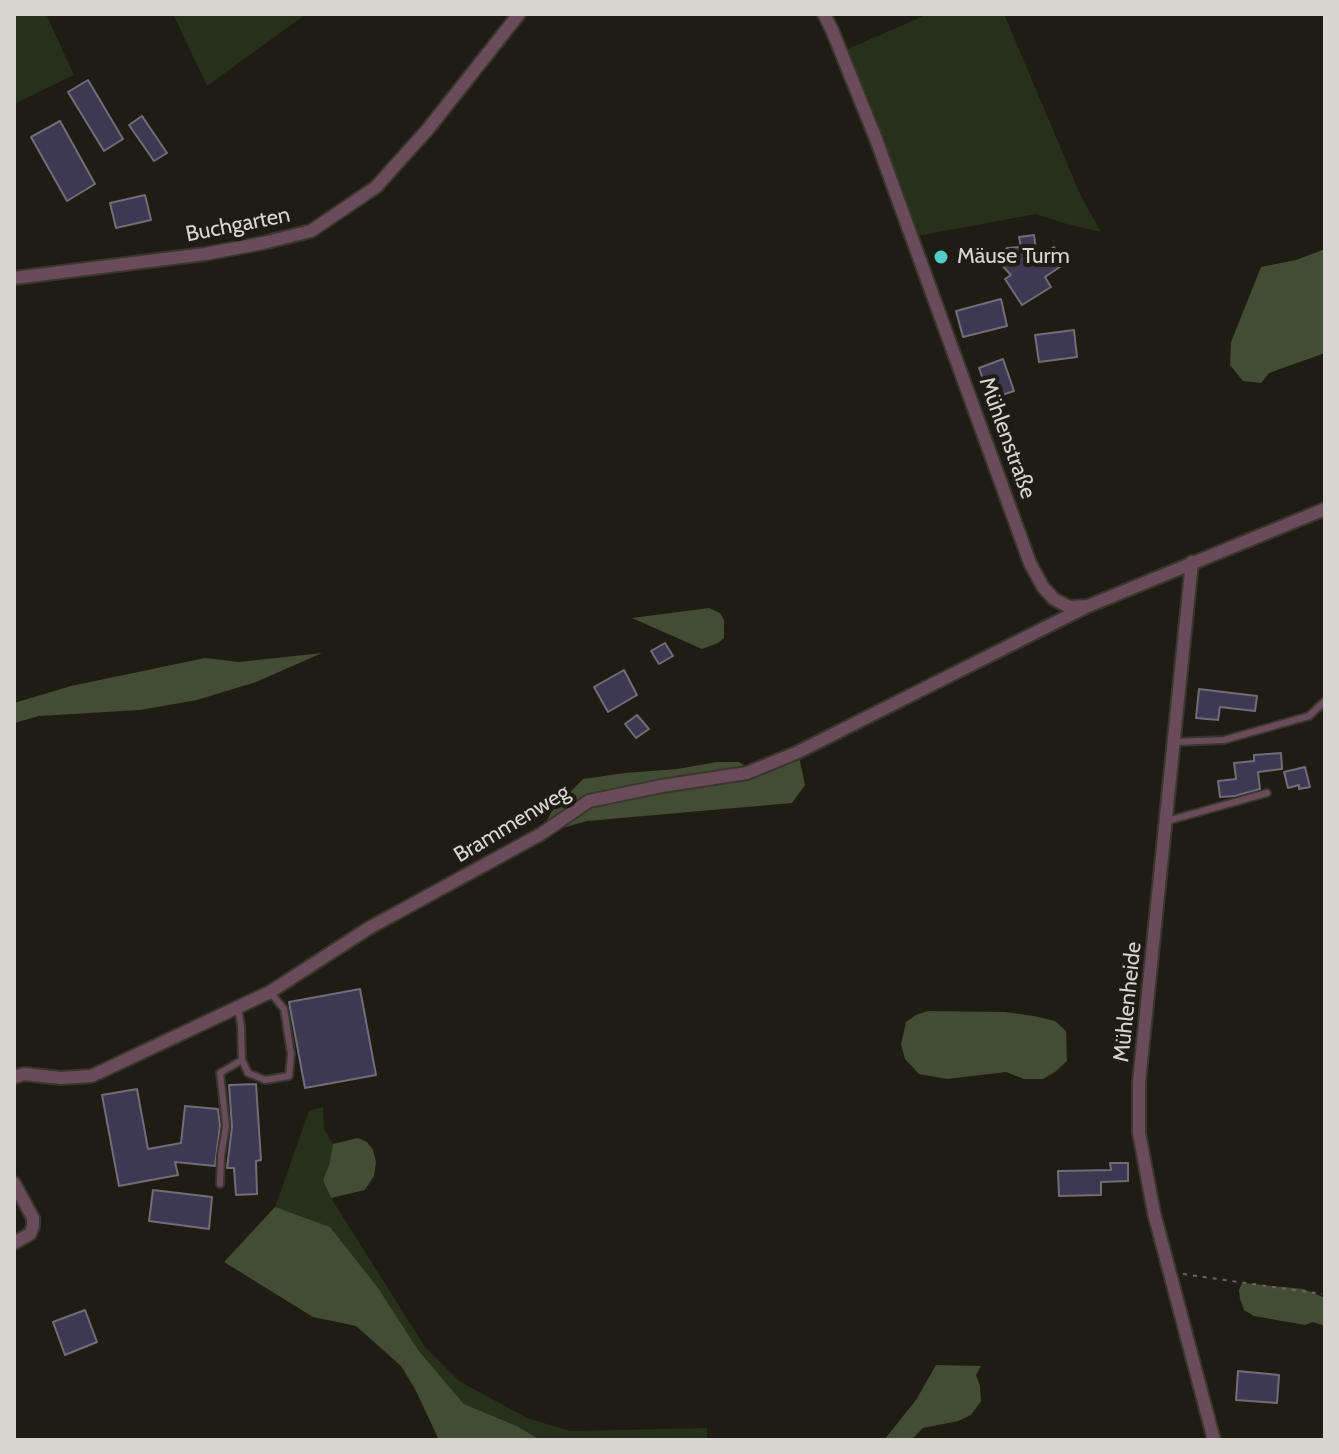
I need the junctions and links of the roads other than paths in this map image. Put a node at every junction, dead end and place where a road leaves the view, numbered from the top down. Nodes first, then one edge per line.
1 (519, 14) edge
2 (824, 14) edge
3 (14, 278) edge
4 (1325, 509) edge
5 (1192, 562) junction
6 (1088, 606) junction
7 (1325, 701) edge
8 (1175, 742) junction
9 (1267, 793) dead end
10 (1167, 821) junction
11 (270, 992) junction
12 (238, 1007) junction
13 (242, 1060) junction
14 (14, 1077) edge
15 (14, 1183) edge
16 (220, 1184) dead end
17 (14, 1243) edge
18 (1214, 1440) edge

1 - 3 street, Buchgarten
2 - 6 street, Mühlenstraße
4 - 5 street
5 - 6 street
5 - 8 street, Mühlenheide
6 - 11 street, Brammenweg
7 - 8 lane
8 - 10 street, Mühlenheide
9 - 10 lane
10 - 18 street, Mühlenheide
11 - 12 street, Brammenweg
11 - 13 lane
12 - 13 lane
12 - 14 street, Brammenweg
13 - 16 lane
15 - 17 street

